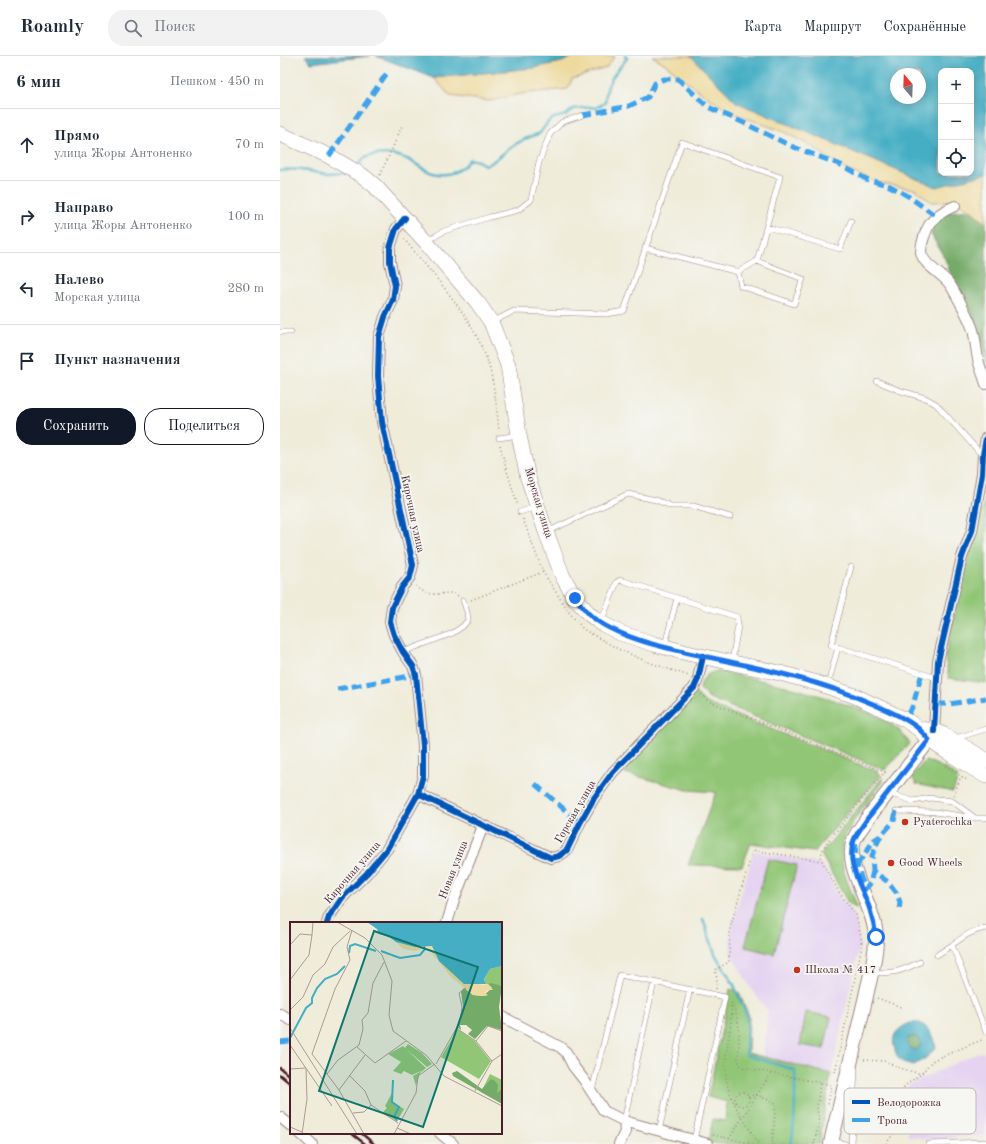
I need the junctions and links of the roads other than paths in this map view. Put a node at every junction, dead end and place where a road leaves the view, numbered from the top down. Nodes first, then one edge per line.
1 (583, 115) dead end
2 (280, 134) edge
3 (955, 206) dead end
4 (405, 218) junction
5 (851, 221) dead end
6 (767, 227) junction
7 (426, 242) junction
8 (646, 248) junction
9 (757, 261) junction
10 (738, 272) junction
11 (491, 322) junction
12 (280, 332) edge
13 (291, 332) dead end
14 (877, 381) dead end
15 (986, 384) edge
16 (519, 435) junction
17 (499, 438) dead end
18 (986, 438) edge
19 (983, 456) junction
20 (984, 474) edge
21 (537, 506) junction
22 (520, 512) dead end
23 (730, 517) dead end
24 (546, 532) junction
25 (851, 567) dead end
26 (677, 598) junction
27 (463, 601) road end
28 (601, 623) junction
29 (665, 647) junction
30 (838, 647) junction
31 (403, 652) junction
32 (703, 656) junction
33 (732, 662) junction
34 (830, 677) dead end
35 (937, 678) junction
36 (986, 729) edge
37 (932, 735) junction
38 (952, 740) junction
39 (986, 760) edge
40 (986, 776) edge
41 (888, 792) junction
42 (418, 794) junction
43 (913, 801) junction
44 (896, 811) dead end
45 (913, 812) junction
46 (975, 818) junction
47 (986, 818) edge
48 (483, 826) junction
49 (327, 922) edge
50 (447, 922) edge
51 (986, 928) edge
52 (952, 945) junction
53 (937, 955) dead end
54 (920, 962) dead end
55 (872, 971) junction
56 (654, 982) junction
57 (690, 990) junction
58 (280, 1014) edge
59 (502, 1017) edge
60 (290, 1019) edge
61 (986, 1032) edge
62 (855, 1062) road end
63 (850, 1088) edge
64 (850, 1088) edge
65 (592, 1092) junction
66 (844, 1113) edge
67 (280, 1117) edge
68 (624, 1122) junction
69 (290, 1125) edge
70 (659, 1131) junction
71 (301, 1134) edge
72 (441, 1134) edge
73 (849, 1134) edge
74 (695, 1136) junction
75 (986, 1142) edge
76 (836, 1143) edge
77 (312, 1144) edge
78 (453, 1144) edge
79 (619, 1144) edge
80 (708, 1144) edge
81 (850, 1144) edge
82 (929, 1144) edge

1 - 7 lane
2 - 4 main road, Морская улица
3 - 15 street
4 - 7 main road, Морская улица
4 - 31 street, Кирочная улица
5 - 6 lane
6 - 8 lane
6 - 9 lane
7 - 11 main road, Морская улица
8 - 10 lane
8 - 11 lane
9 - 10 lane
9 - 10 lane
11 - 16 main road, Морская улица
12 - 13 lane
14 - 19 lane
16 - 17 lane
16 - 21 main road, Морская улица
18 - 19 street
19 - 20 street
20 - 35 street
21 - 22 lane
21 - 24 main road, Морская улица
23 - 24 lane
24 - 28 main road, Морская улица
25 - 30 lane
26 - 28 lane
26 - 29 lane
26 - 33 lane
27 - 31 lane
28 - 29 main road, Морская улица
29 - 32 main road, Морская улица
30 - 34 lane
30 - 35 lane
31 - 42 street, Кирочная улица
32 - 33 main road, Морская улица
32 - 48 street, Горская улица
33 - 37 main road, Морская улица
35 - 37 street
36 - 38 lane
37 - 38 main road, Морская улица
37 - 40 main road, Морская улица
37 - 41 main road
38 - 39 main road, Морская улица
41 - 43 lane
41 - 55 main road
42 - 48 street, Горская улица
42 - 49 street, Кирочная улица
43 - 45 lane
43 - 46 lane
44 - 45 lane
45 - 46 lane
46 - 47 lane
48 - 50 street, Новая улица
51 - 52 lane
52 - 53 lane
52 - 61 lane
54 - 55 lane
55 - 63 main road
56 - 57 lane
56 - 65 lane
56 - 68 lane
57 - 70 lane
57 - 74 lane
58 - 60 street
59 - 65 street
62 - 64 lane
65 - 68 street
66 - 76 main road
67 - 69 street
68 - 70 street
68 - 79 street
70 - 74 street
71 - 77 street
72 - 78 street
73 - 81 lane
74 - 80 street
75 - 82 lane

